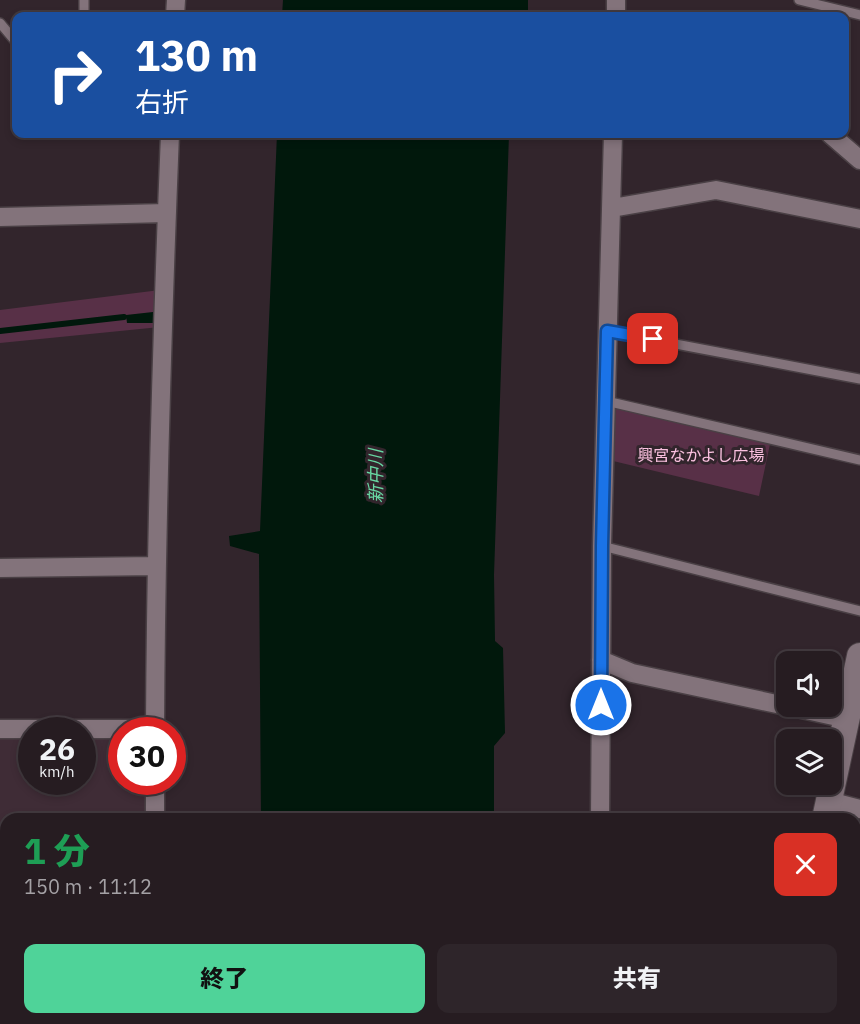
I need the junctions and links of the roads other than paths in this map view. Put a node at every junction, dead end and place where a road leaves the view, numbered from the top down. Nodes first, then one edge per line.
1 (799, 0) edge
2 (848, 12) edge
3 (0, 23) edge
4 (12, 37) edge
5 (170, 138) edge
6 (613, 138) edge
7 (835, 138) edge
8 (860, 159) edge
9 (612, 208) junction
10 (166, 213) junction
11 (0, 217) edge
12 (860, 219) edge
13 (607, 331) junction
14 (860, 379) edge
15 (606, 401) junction
16 (860, 460) edge
17 (602, 546) junction
18 (156, 566) junction
19 (0, 568) edge
20 (860, 611) edge
21 (860, 656) edge
22 (601, 660) junction
23 (776, 704) edge
24 (155, 717) edge
25 (837, 717) edge
26 (846, 719) junction
27 (0, 729) edge
28 (108, 730) edge
29 (155, 795) edge
30 (860, 809) edge
31 (827, 810) edge
32 (155, 813) edge
33 (600, 813) edge

1 - 2 lane
3 - 4 lane
5 - 10 street
6 - 9 street
7 - 8 street
9 - 12 street
9 - 13 street
10 - 11 street
10 - 18 street
13 - 14 lane
13 - 15 street
15 - 16 lane
15 - 17 street
17 - 20 lane
17 - 22 street
18 - 19 street
18 - 24 street
21 - 26 street
22 - 23 street
22 - 33 street
25 - 26 street
26 - 31 street
27 - 28 street
29 - 32 street
30 - 31 street

